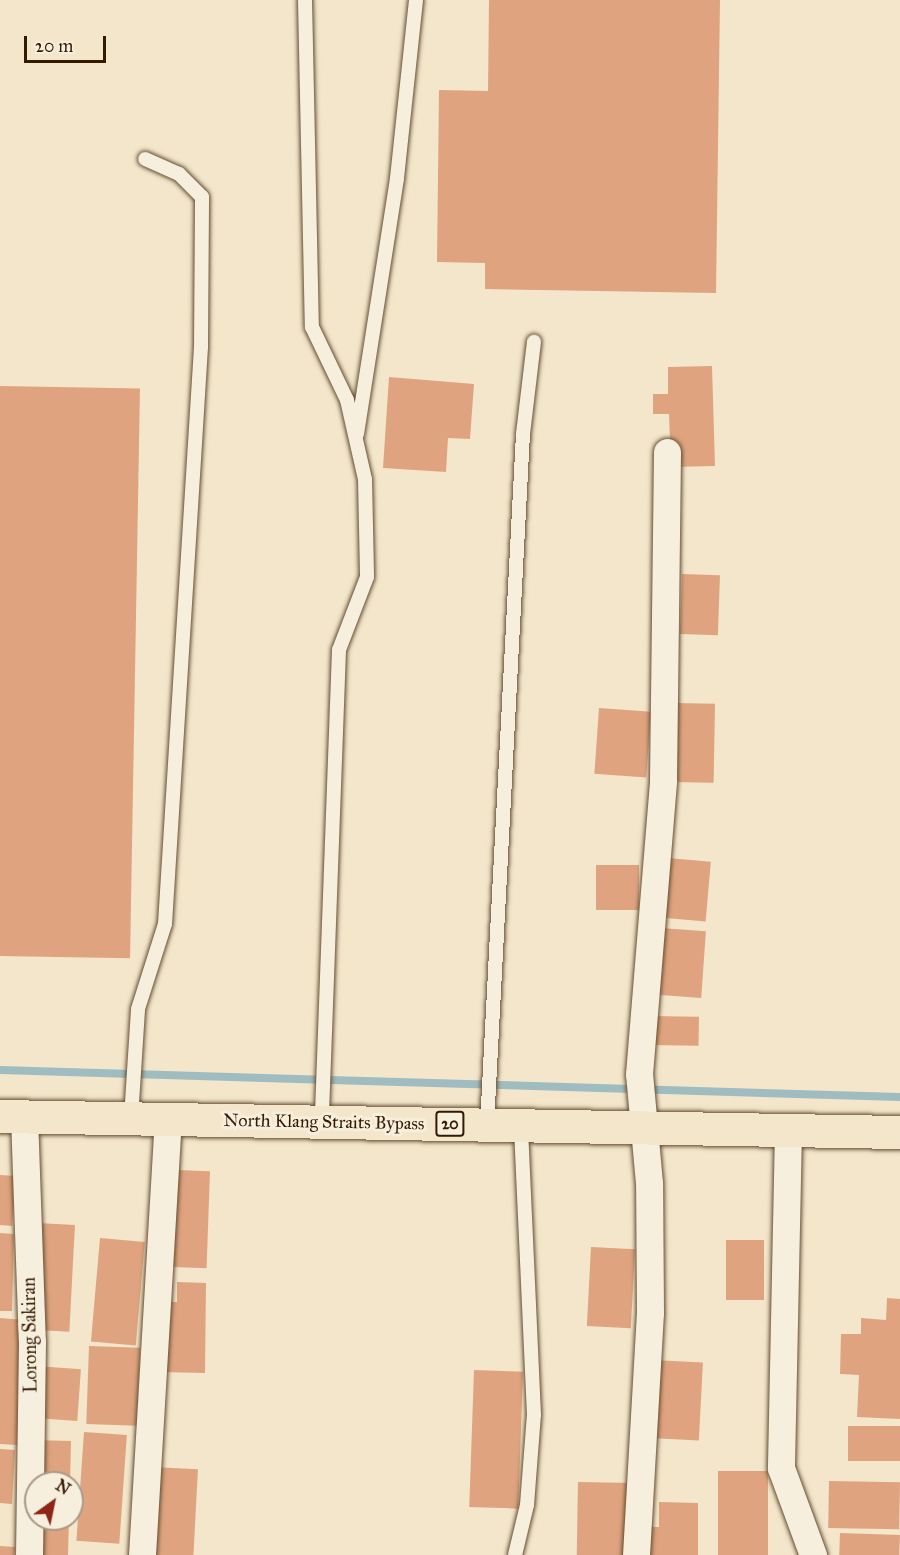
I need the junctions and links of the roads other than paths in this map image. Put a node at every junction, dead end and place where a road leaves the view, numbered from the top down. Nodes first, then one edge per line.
1 (305, 0) edge
2 (416, 0) edge
3 (145, 159) dead end
4 (534, 342) dead end
5 (356, 442) junction
6 (667, 452) dead end
7 (640, 1099) junction
8 (323, 1106) junction
9 (488, 1111) junction
10 (12, 1116) edge
11 (131, 1118) junction
12 (168, 1119) junction
13 (521, 1125) junction
14 (788, 1130) junction
15 (900, 1132) edge
16 (28, 1555) edge
17 (142, 1555) edge
18 (515, 1555) edge
19 (636, 1555) edge
20 (813, 1555) edge

1 - 5 lane
2 - 5 lane
3 - 11 lane
4 - 9 lane
5 - 8 lane
6 - 7 street
7 - 13 highway, North Klang Straits Bypass / 20
7 - 14 highway, North Klang Straits Bypass / 20
7 - 19 street
8 - 9 highway, North Klang Straits Bypass / 20
8 - 12 highway, North Klang Straits Bypass / 20
9 - 13 highway, North Klang Straits Bypass / 20
10 - 11 highway, North Klang Straits Bypass / 20
10 - 16 street, Lorong Sakiran
11 - 12 highway, North Klang Straits Bypass / 20
12 - 17 street
13 - 18 lane
14 - 15 highway, North Klang Straits Bypass / 20
14 - 20 street

